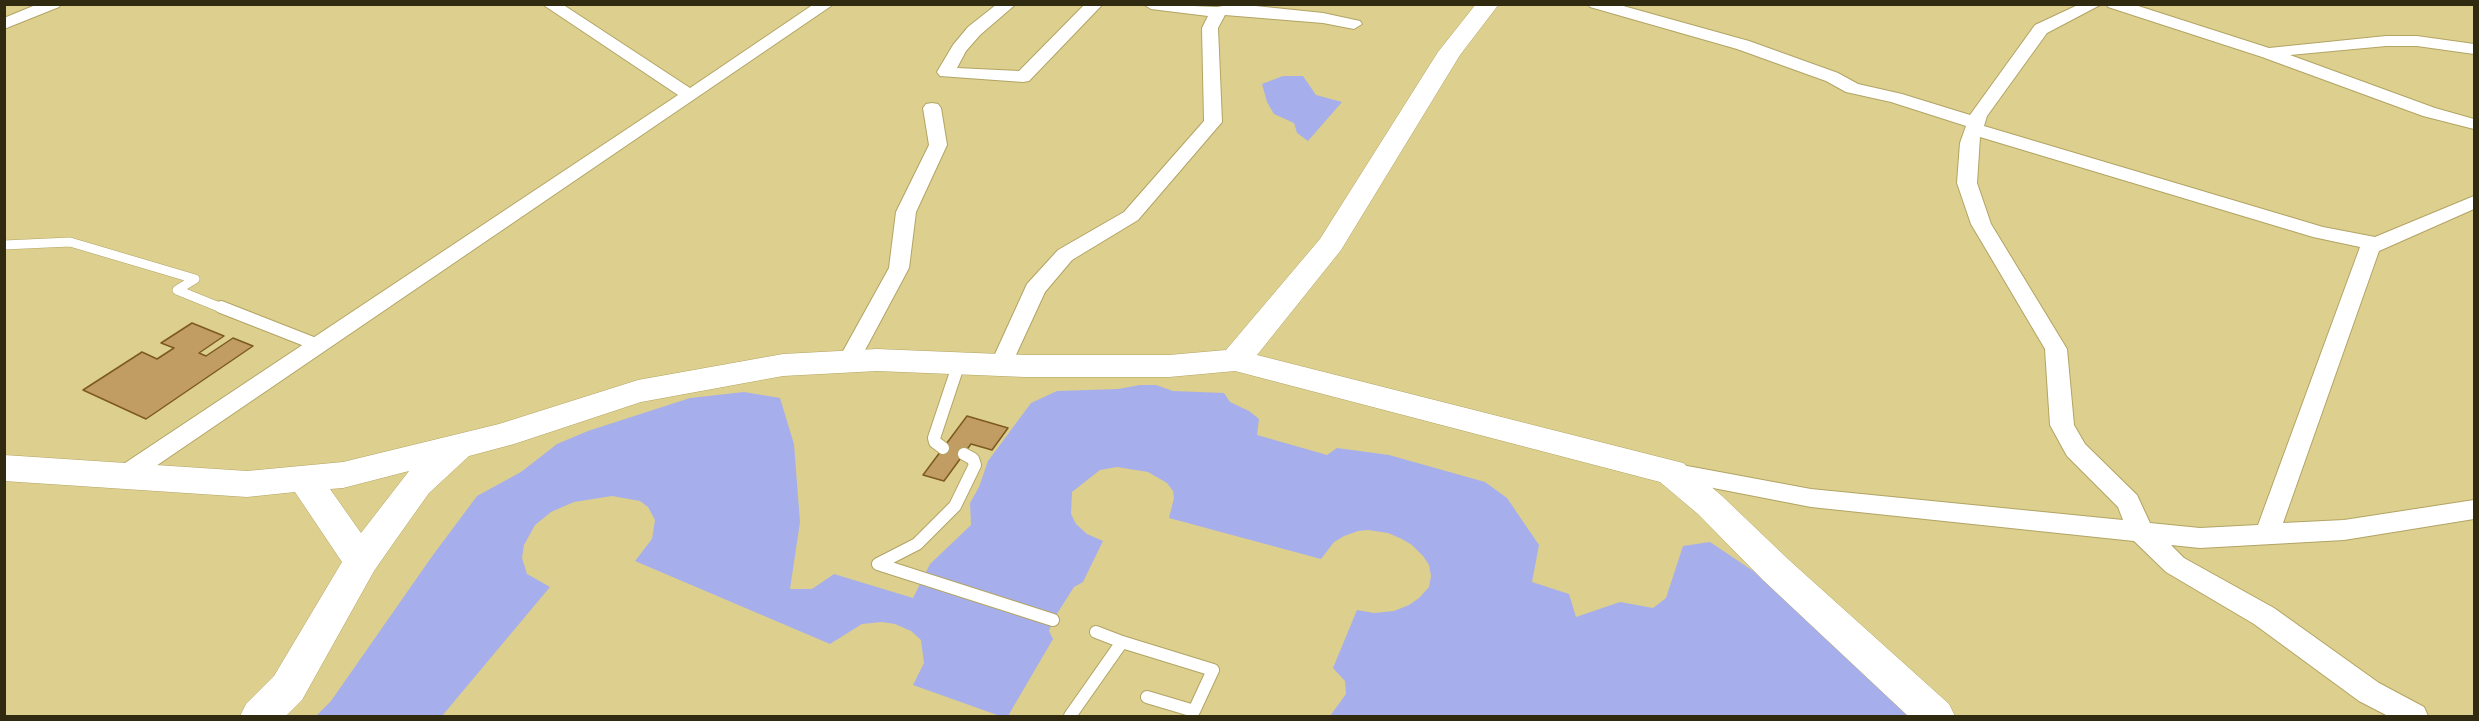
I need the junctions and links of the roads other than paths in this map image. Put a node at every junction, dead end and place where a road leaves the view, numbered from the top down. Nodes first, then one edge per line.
1 (53, 4) edge
2 (550, 4) edge
3 (826, 4) edge
4 (1008, 4) edge
5 (1095, 4) edge
6 (1151, 4) edge
7 (1488, 4) edge
8 (1596, 4) edge
9 (2094, 4) edge
10 (2114, 4) edge
11 (1227, 9) edge
12 (4, 24) edge
13 (1354, 24) dead end
14 (2475, 49) edge
15 (2268, 53) junction
16 (689, 95) junction
17 (932, 108) dead end
18 (2475, 124) edge
19 (1975, 126) junction
20 (2475, 202) edge
21 (2378, 243) junction
22 (4, 245) edge
23 (318, 345) junction
24 (1235, 360) junction
25 (848, 362) junction
26 (959, 363) junction
27 (1001, 365) junction
28 (458, 446) junction
29 (943, 448) dead end
30 (964, 454) dead end
31 (4, 468) edge
32 (1671, 472) junction
33 (124, 475) junction
34 (304, 478) junction
35 (2475, 510) edge
36 (2141, 532) junction
37 (2267, 534) junction
38 (361, 561) junction
39 (1048, 619) dead end
40 (1096, 632) dead end
41 (1122, 642) junction
42 (1147, 697) dead end
43 (260, 717) edge
44 (1070, 717) edge
45 (1935, 717) edge
46 (2414, 717) edge

1 - 12 street
2 - 16 street
3 - 16 street
4 - 5 street
6 - 11 street
7 - 24 main road
8 - 19 street
9 - 19 street
10 - 15 street
11 - 13 street
11 - 27 street
14 - 15 street
15 - 18 street
16 - 23 street
17 - 25 street
19 - 21 street
19 - 36 street
20 - 21 street
21 - 37 street
22 - 23 lane
23 - 33 street
24 - 27 main road
24 - 32 main road
25 - 26 main road
25 - 28 main road
26 - 27 main road
26 - 29 lane
28 - 34 main road
28 - 38 main road
30 - 39 lane
31 - 33 main road
32 - 36 street
32 - 45 main road
33 - 34 main road
34 - 38 main road
35 - 37 street
36 - 37 street
36 - 46 street
38 - 43 main road
40 - 41 lane
41 - 42 lane
41 - 44 lane

